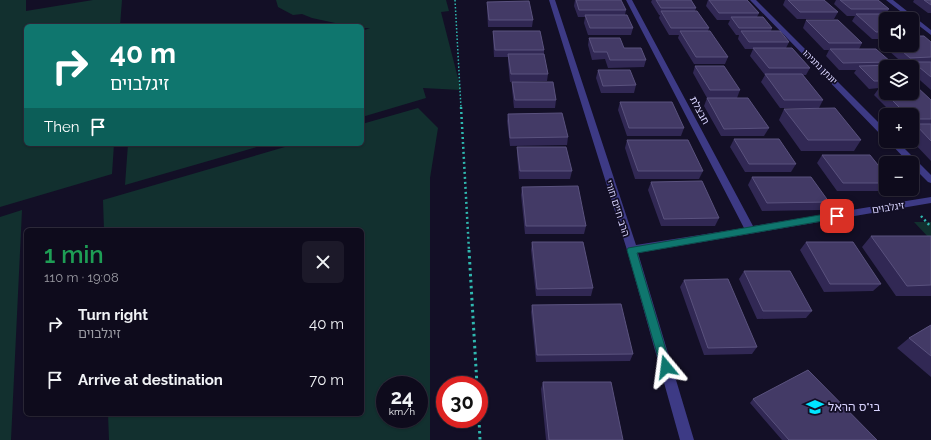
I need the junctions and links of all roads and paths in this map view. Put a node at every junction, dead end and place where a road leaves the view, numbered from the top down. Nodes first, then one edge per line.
1 (455, 0) edge
2 (552, 0) edge
3 (629, 0) edge
4 (753, 0) edge
5 (889, 0) edge
6 (931, 33) edge
7 (879, 128) edge
8 (899, 148) edge
9 (931, 180) edge
10 (931, 200) edge
11 (750, 230) junction
12 (632, 250) junction
13 (476, 376) edge
14 (479, 428) edge
15 (480, 440) edge
16 (687, 440) edge

1 - 13 path
2 - 12 street, הרב חיים חורי
3 - 11 street, חבצלת
4 - 7 street, יונתן נתניהו
5 - 6 street
8 - 9 street
10 - 11 street, זיגלבוים
11 - 12 street, זיגלבוים
12 - 16 street, הרב חיים חורי
14 - 15 path

